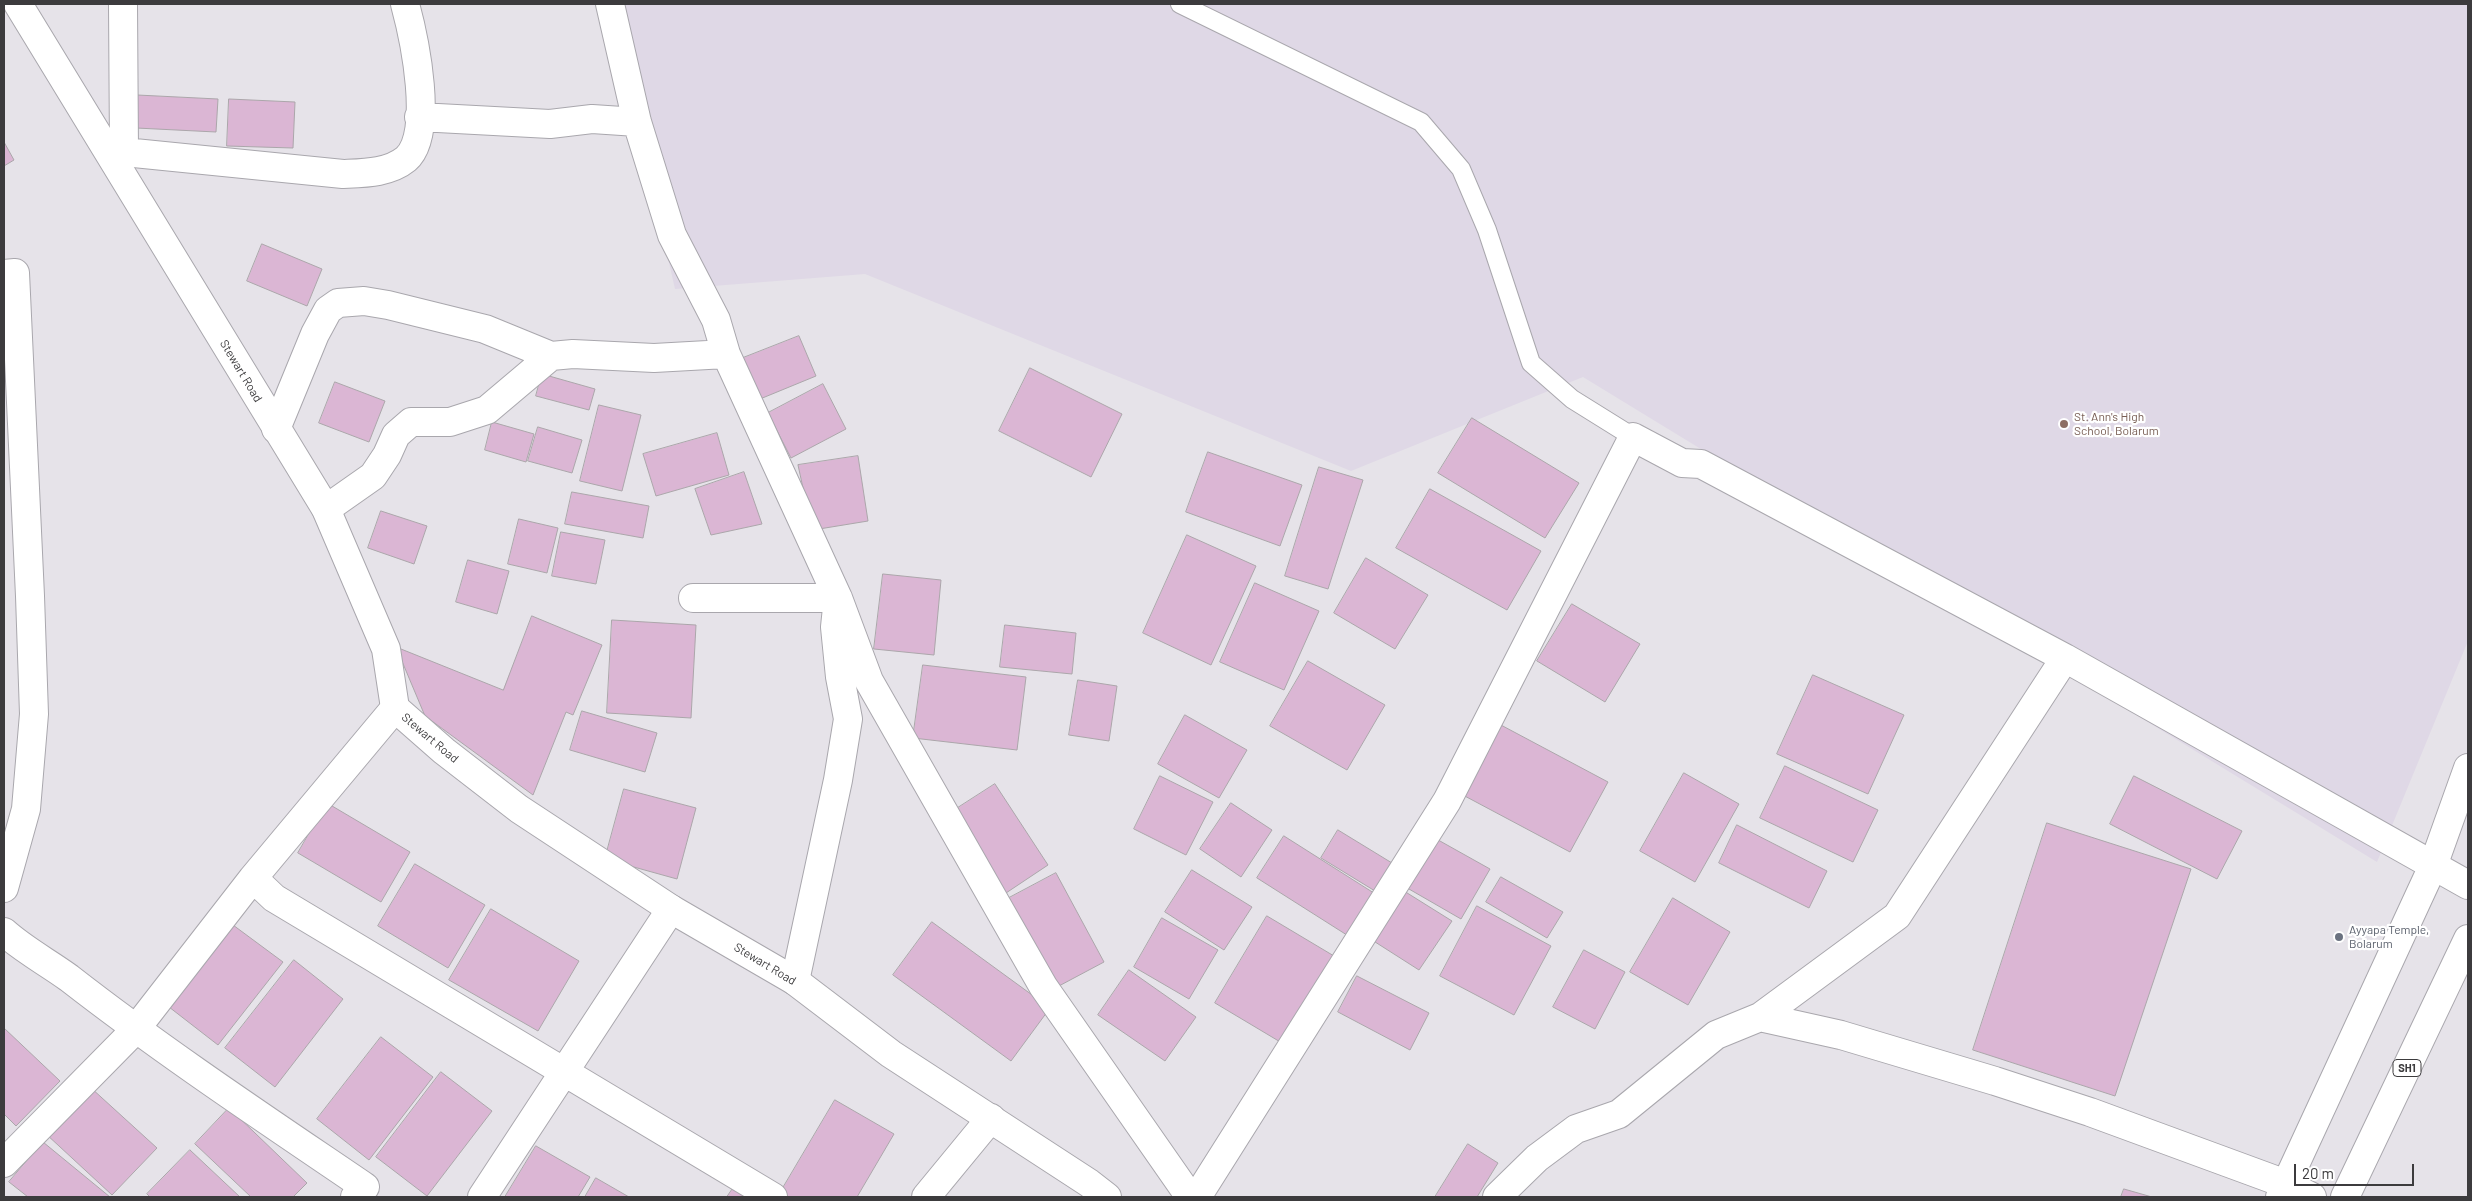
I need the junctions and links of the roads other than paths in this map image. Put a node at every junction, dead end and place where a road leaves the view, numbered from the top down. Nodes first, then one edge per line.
1 (18, 4) edge
2 (123, 4) edge
3 (405, 4) edge
4 (610, 4) edge
5 (1180, 4) edge
6 (419, 117) junction
7 (637, 122) junction
8 (4, 274) edge
9 (726, 354) junction
10 (551, 356) junction
11 (276, 429) junction
12 (1633, 438) junction
13 (326, 509) junction
14 (693, 598) dead end
15 (838, 598) junction
16 (2065, 658) junction
17 (395, 708) junction
18 (2468, 768) edge
19 (2433, 866) junction
20 (253, 878) junction
21 (2468, 885) edge
22 (4, 888) edge
23 (671, 909) junction
24 (4, 932) edge
25 (2468, 938) edge
26 (795, 981) junction
27 (1760, 1017) junction
28 (135, 1030) junction
29 (564, 1071) junction
30 (991, 1118) junction
31 (4, 1163) edge
32 (2283, 1191) edge
33 (367, 1194) edge
34 (482, 1197) edge
35 (773, 1197) edge
36 (926, 1197) edge
37 (1107, 1197) edge
38 (1190, 1197) edge
39 (1197, 1197) edge
40 (1497, 1197) edge
41 (2312, 1197) edge
42 (2346, 1197) edge

1 - 11 street, Stewart Road
2 - 6 street
3 - 6 street
4 - 7 street
5 - 12 lane
6 - 7 street
7 - 9 street
8 - 22 street
9 - 10 street
9 - 15 street
10 - 11 street
10 - 13 street
11 - 13 street, Stewart Road
12 - 16 street
12 - 39 street
13 - 17 street, Stewart Road
14 - 15 street
15 - 26 street
15 - 38 street
16 - 19 street
16 - 27 street
17 - 20 street
17 - 23 street, Stewart Road
18 - 19 street
19 - 21 street
19 - 32 street
20 - 28 street
20 - 29 street
23 - 26 street, Stewart Road
23 - 29 street
24 - 28 street
25 - 42 street, SH1
26 - 30 street, Stewart Road
27 - 32 street
27 - 40 street
28 - 31 street
28 - 33 street
29 - 34 street
29 - 35 street
30 - 36 street
30 - 37 street, Stewart Road
32 - 41 street

